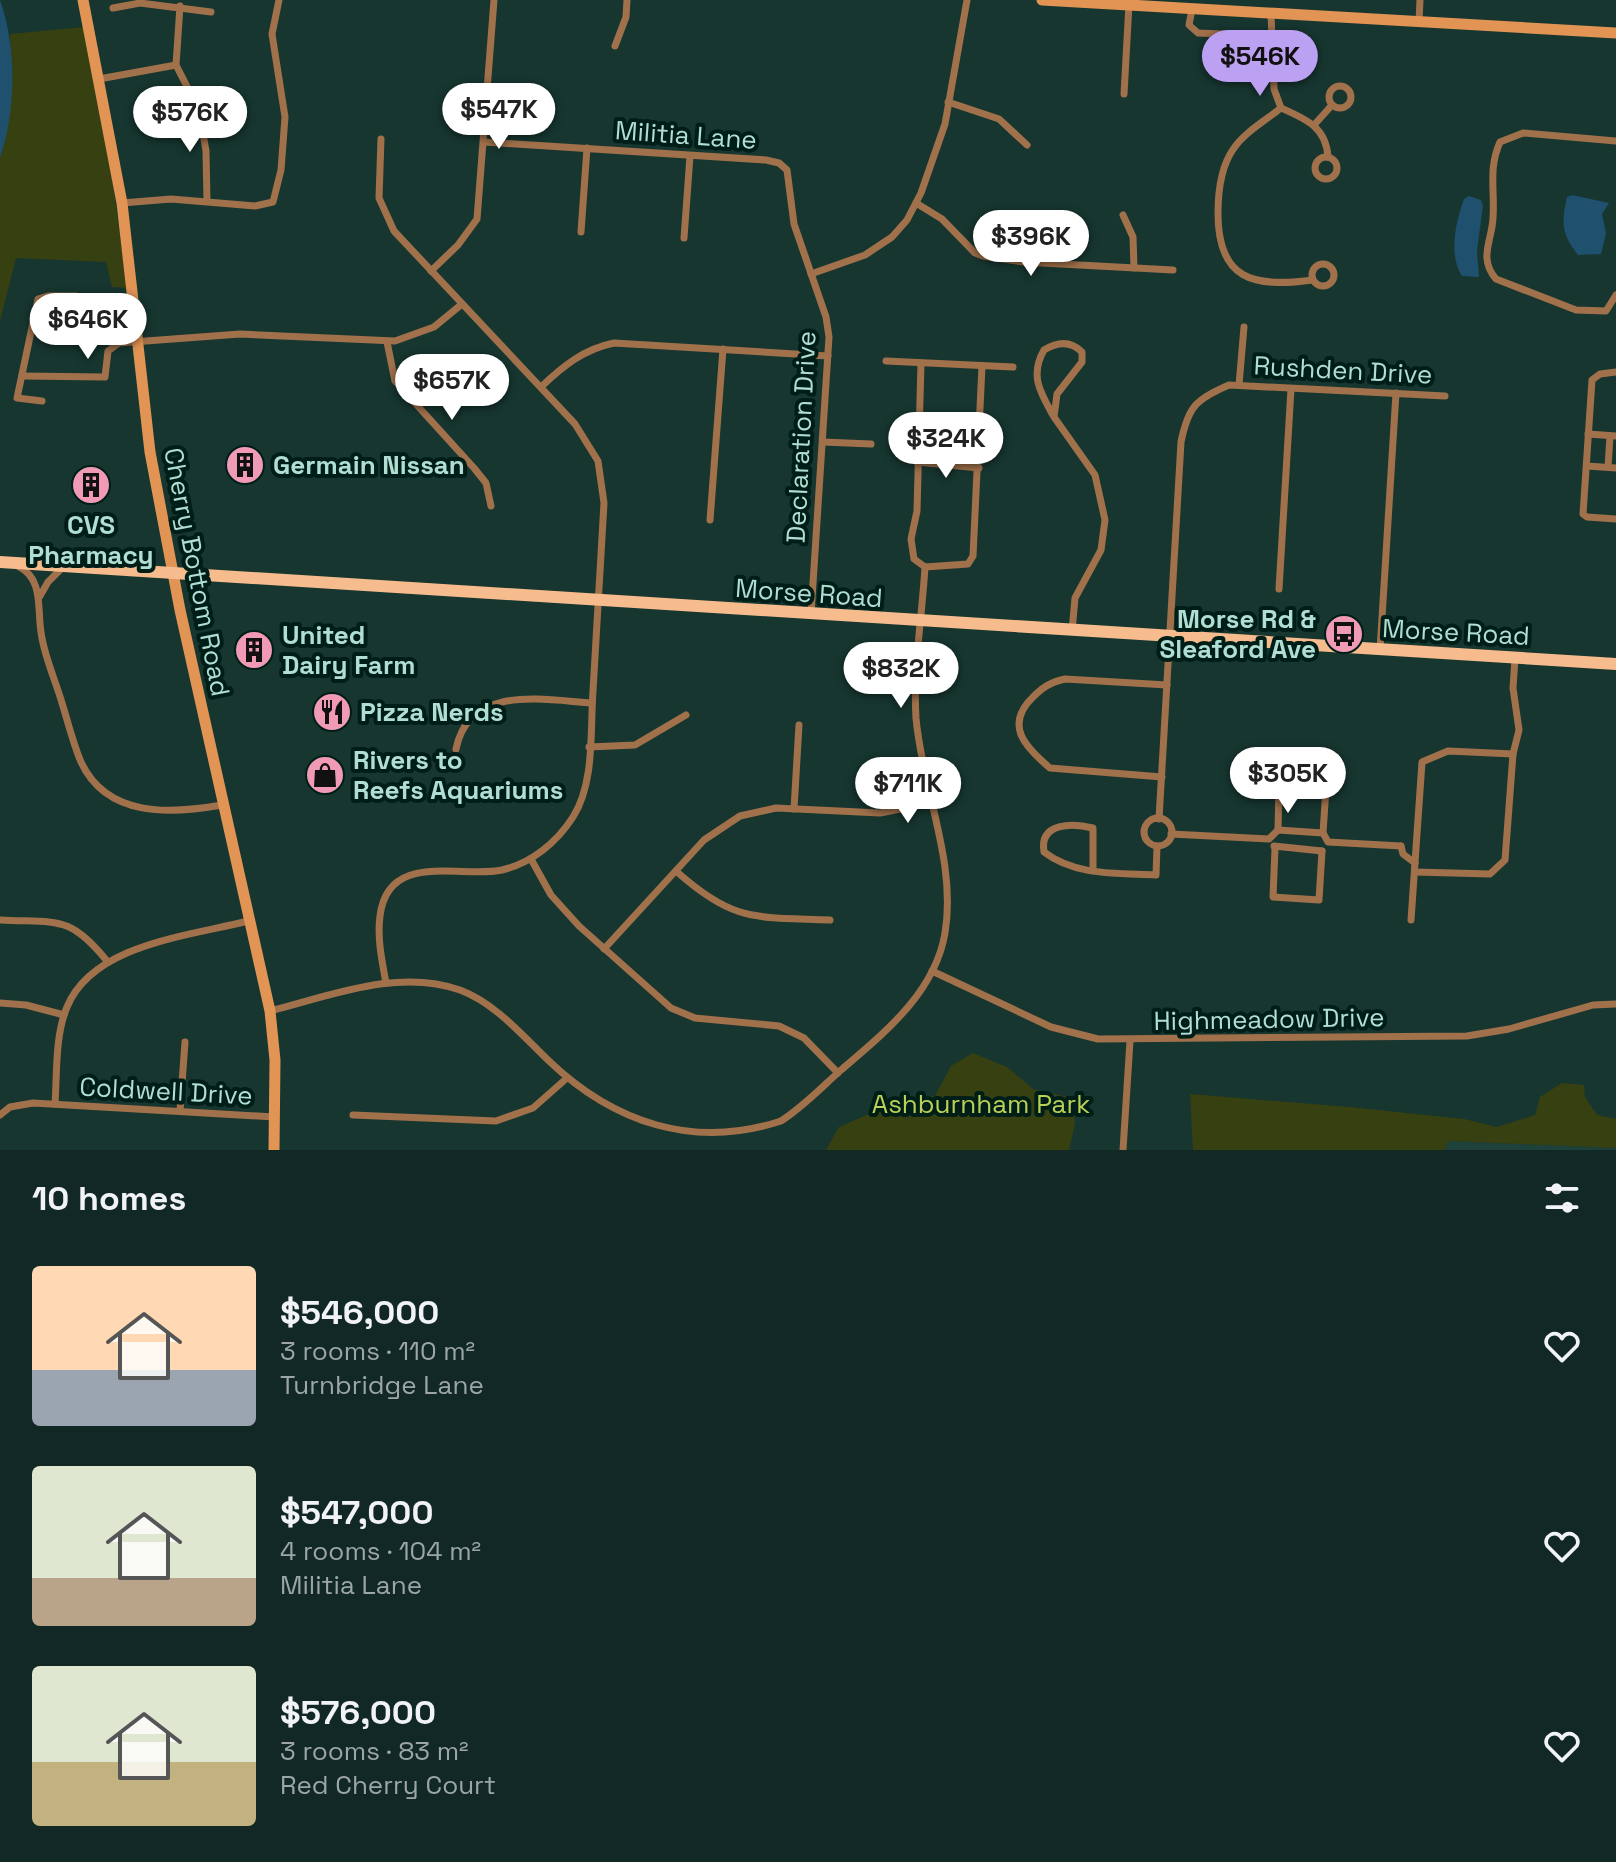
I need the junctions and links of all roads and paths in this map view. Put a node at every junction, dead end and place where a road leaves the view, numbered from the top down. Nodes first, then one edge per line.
1 (83, 0) edge
2 (279, 0) edge
3 (494, 0) edge
4 (627, 0) edge
5 (967, 0) edge
6 (1042, 0) edge
7 (1055, 0) edge
8 (1420, 0) edge
9 (1130, 3) edge
10 (180, 6) junction
11 (113, 8) dead end
12 (1192, 9) junction
13 (211, 12) dead end
14 (1271, 14) junction
15 (1419, 22) junction
16 (1616, 33) edge
17 (1270, 36) junction
18 (615, 46) dead end
19 (176, 65) junction
20 (99, 79) junction
21 (1124, 94) dead end
22 (948, 102) junction
23 (1332, 105) dead end
24 (1281, 108) junction
25 (1315, 124) junction
26 (381, 139) dead end
27 (1616, 141) edge
28 (484, 142) junction
29 (1027, 145) dead end
30 (587, 148) junction
31 (690, 156) junction
32 (1328, 157) dead end
33 (787, 170) joint
34 (207, 201) junction
35 (122, 203) junction
36 (916, 203) junction
37 (1123, 215) dead end
38 (581, 232) dead end
39 (684, 238) dead end
40 (1134, 268) junction
41 (1173, 270) dead end
42 (431, 271) junction
43 (811, 274) junction
44 (1313, 280) dead end
45 (1616, 295) edge
46 (462, 304) junction
47 (35, 315) junction
48 (1244, 327) dead end
49 (137, 341) junction
50 (387, 342) junction
51 (723, 349) junction
52 (828, 356) junction
53 (886, 361) dead end
54 (921, 363) junction
55 (982, 366) junction
56 (1013, 367) dead end
57 (1616, 372) edge
58 (22, 376) junction
59 (1239, 385) junction
60 (541, 387) junction
61 (1291, 389) junction
62 (1396, 393) junction
63 (1445, 396) dead end
64 (42, 401) dead end
65 (1054, 417) junction
66 (1588, 434) junction
67 (1613, 436) edge
68 (823, 442) junction
69 (871, 444) dead end
70 (917, 462) junction
71 (1587, 466) junction
72 (1612, 467) edge
73 (979, 468) junction
74 (491, 506) dead end
75 (1616, 519) edge
76 (710, 520) dead end
77 (6, 562) edge
78 (64, 566) junction
79 (925, 567) junction
80 (174, 573) junction
81 (1279, 589) dead end
82 (39, 598) junction
83 (598, 602) junction
84 (811, 615) junction
85 (921, 622) junction
86 (1072, 631) junction
87 (1170, 637) junction
88 (1380, 650) junction
89 (1515, 658) junction
90 (1616, 664) edge
91 (1167, 685) junction
92 (592, 703) junction
93 (686, 715) dead end
94 (799, 725) dead end
95 (589, 747) junction
96 (456, 749) dead end
97 (1513, 754) junction
98 (1162, 777) junction
99 (930, 803) junction
100 (222, 805) junction
101 (794, 809) junction
102 (1159, 819) junction
103 (1278, 830) junction
104 (1323, 833) junction
105 (1416, 833) junction
106 (1171, 834) junction
107 (1269, 839) junction
108 (1328, 842) junction
109 (1157, 846) junction
110 (1401, 846) junction
111 (1275, 849) junction
112 (1322, 851) junction
113 (531, 859) junction
114 (1415, 867) junction
115 (1093, 870) junction
116 (676, 871) junction
117 (0, 920) edge
118 (830, 920) dead end
119 (1411, 920) dead end
120 (248, 921) junction
121 (604, 949) junction
122 (107, 961) junction
123 (932, 971) junction
124 (386, 983) junction
125 (0, 1003) edge
126 (1616, 1004) edge
127 (270, 1011) junction
128 (64, 1015) junction
129 (1130, 1041) junction
130 (185, 1042) dead end
131 (838, 1073) junction
132 (567, 1078) junction
133 (55, 1104) junction
134 (2, 1110) edge
135 (180, 1111) junction
136 (353, 1115) dead end
137 (274, 1117) junction
138 (659, 1136) dead end
139 (676, 1139) dead end
140 (274, 1150) edge
141 (1123, 1150) edge

1 - 20 main road, Cherry Bottom Road
2 - 34 street
3 - 28 street
4 - 18 street
5 - 22 street
6 - 7 main road
7 - 9 main road
8 - 15 street
9 - 12 main road
9 - 21 street
10 - 11 street
10 - 13 street
10 - 19 street
12 - 14 main road
12 - 17 street
14 - 15 main road
14 - 17 street
15 - 16 main road
17 - 24 street
19 - 20 street
19 - 34 street
20 - 35 main road, Cherry Bottom Road
22 - 29 street
22 - 36 street
23 - 25 street
24 - 25 street
24 - 44 street
25 - 32 street
26 - 42 street
27 - 45 street
28 - 30 street, Militia Lane
28 - 42 street
30 - 31 street, Militia Lane
30 - 38 street
31 - 33 street, Militia Lane
31 - 39 street
33 - 43 street, Declaration Drive
34 - 35 street
35 - 49 main road, Cherry Bottom Road
36 - 40 street
36 - 43 street
37 - 40 street
40 - 41 street
42 - 46 street
43 - 52 street, Declaration Drive
46 - 50 street
46 - 60 street
47 - 47 street
47 - 58 street
48 - 59 street
49 - 50 street
49 - 58 street
49 - 80 main road, Cherry Bottom Road
50 - 74 street
51 - 52 street
51 - 60 street
51 - 76 street
52 - 68 street, Declaration Drive
53 - 54 street
54 - 55 street
54 - 70 street
55 - 56 street
55 - 73 street
57 - 66 street
58 - 64 street
59 - 61 street, Rushden Drive
59 - 87 street
60 - 83 street
61 - 62 street, Rushden Drive
61 - 81 street
62 - 63 street, Rushden Drive
62 - 88 street
65 - 65 street
65 - 86 street
66 - 67 street
66 - 71 street
67 - 72 street
68 - 69 street
68 - 84 street, Declaration Drive
70 - 73 street
70 - 79 street
71 - 72 street
71 - 75 street
73 - 79 street
77 - 78 main road, Morse Road
77 - 82 street
78 - 80 main road, Morse Road
78 - 82 street
79 - 85 street
80 - 83 main road, Morse Road
80 - 100 main road, Cherry Bottom Road
82 - 100 street
83 - 84 main road, Morse Road
83 - 92 street
84 - 85 main road, Morse Road
85 - 86 main road, Morse Road
85 - 99 street
86 - 87 main road, Morse Road
87 - 88 main road, Morse Road
87 - 91 street
88 - 89 main road, Morse Road
89 - 90 main road, Morse Road
89 - 97 street
91 - 98 street
91 - 98 street
92 - 95 street
92 - 96 street
93 - 95 street
94 - 101 street
95 - 113 street
97 - 105 street
97 - 114 street
98 - 102 street
99 - 101 street
99 - 123 street
100 - 120 main road, Cherry Bottom Road
101 - 116 street
102 - 106 street
102 - 109 street
103 - 104 street
103 - 104 street
103 - 107 street
104 - 108 street
105 - 110 street
105 - 114 street
106 - 107 street
106 - 109 street
107 - 111 street
108 - 110 street
108 - 112 street
109 - 115 street
110 - 114 street
111 - 112 street
111 - 112 street
113 - 121 street
113 - 124 street
114 - 119 street
115 - 115 street
116 - 118 street
116 - 121 street
117 - 122 street
120 - 122 street
120 - 127 main road, Cherry Bottom Road
121 - 131 street
122 - 128 street
123 - 129 street, Highmeadow Drive
123 - 131 street
124 - 127 street
124 - 132 street
125 - 128 street
126 - 129 street, Highmeadow Drive
127 - 137 main road, Cherry Bottom Road
128 - 133 street
129 - 141 street
130 - 135 street
131 - 139 street
132 - 136 street
132 - 138 street
133 - 134 street, Coldwell Drive
133 - 135 street, Coldwell Drive
135 - 137 street, Coldwell Drive
137 - 140 main road, Cherry Bottom Road

